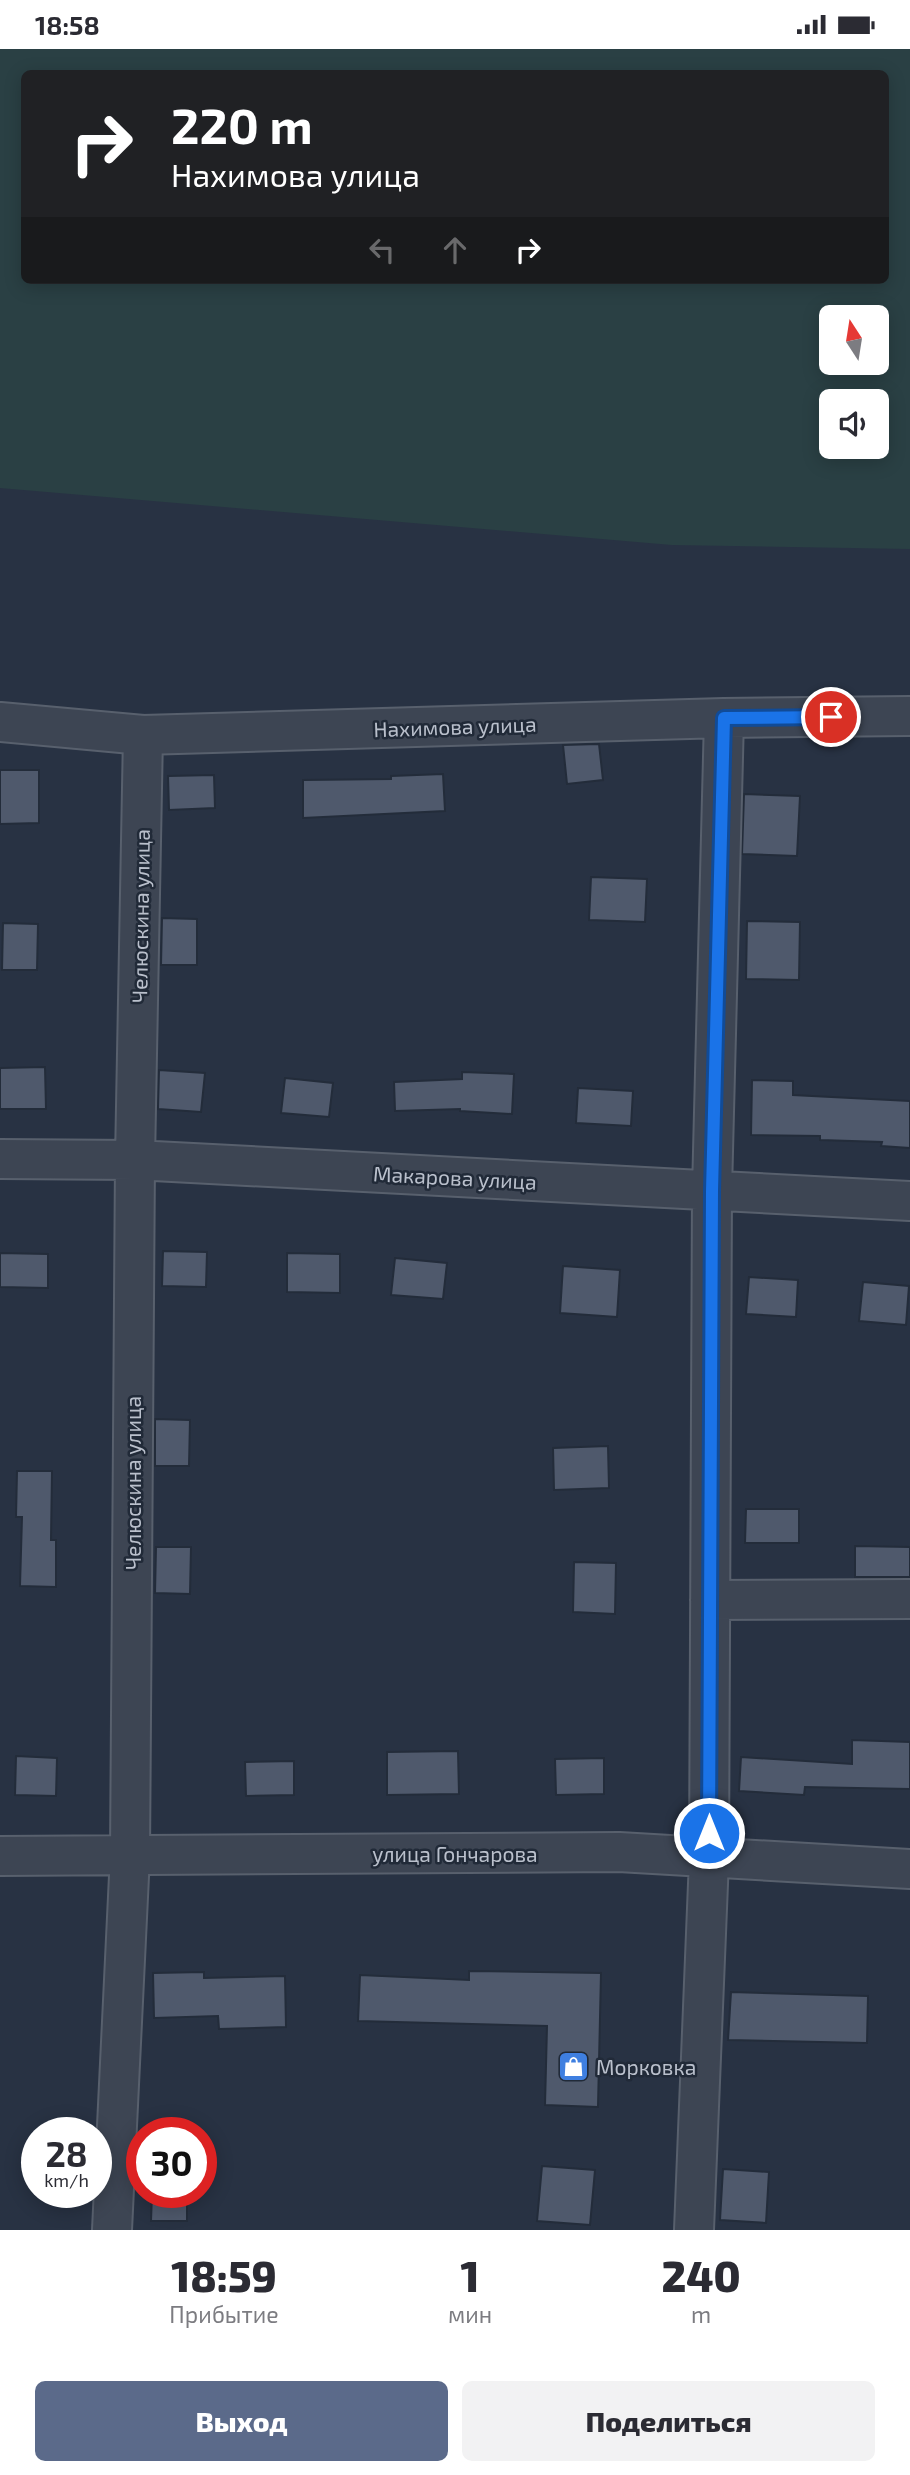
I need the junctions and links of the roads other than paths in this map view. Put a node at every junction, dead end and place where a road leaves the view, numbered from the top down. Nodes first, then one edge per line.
1 (910, 716) edge
2 (724, 718) junction
3 (0, 722) edge
4 (143, 735) junction
5 (0, 1159) edge
6 (135, 1160) junction
7 (712, 1191) junction
8 (910, 1201) edge
9 (910, 1599) edge
10 (710, 1600) junction
11 (130, 1855) junction
12 (0, 1856) edge
13 (709, 1859) junction
14 (910, 1869) edge
15 (112, 2230) edge
16 (694, 2230) edge

1 - 2 street, Нахимова улица
2 - 4 street, Нахимова улица
2 - 7 street
3 - 4 street, Нахимова улица
4 - 6 street, Челюскина улица
5 - 6 street, Макарова улица
6 - 7 street, Макарова улица
6 - 11 street, Челюскина улица
7 - 8 street, Макарова улица
7 - 10 street
9 - 10 street
10 - 13 street
11 - 12 street, улица Гончарова
11 - 13 street, улица Гончарова
11 - 15 street, Челюскина улица
13 - 14 street, улица Гончарова
13 - 16 street

